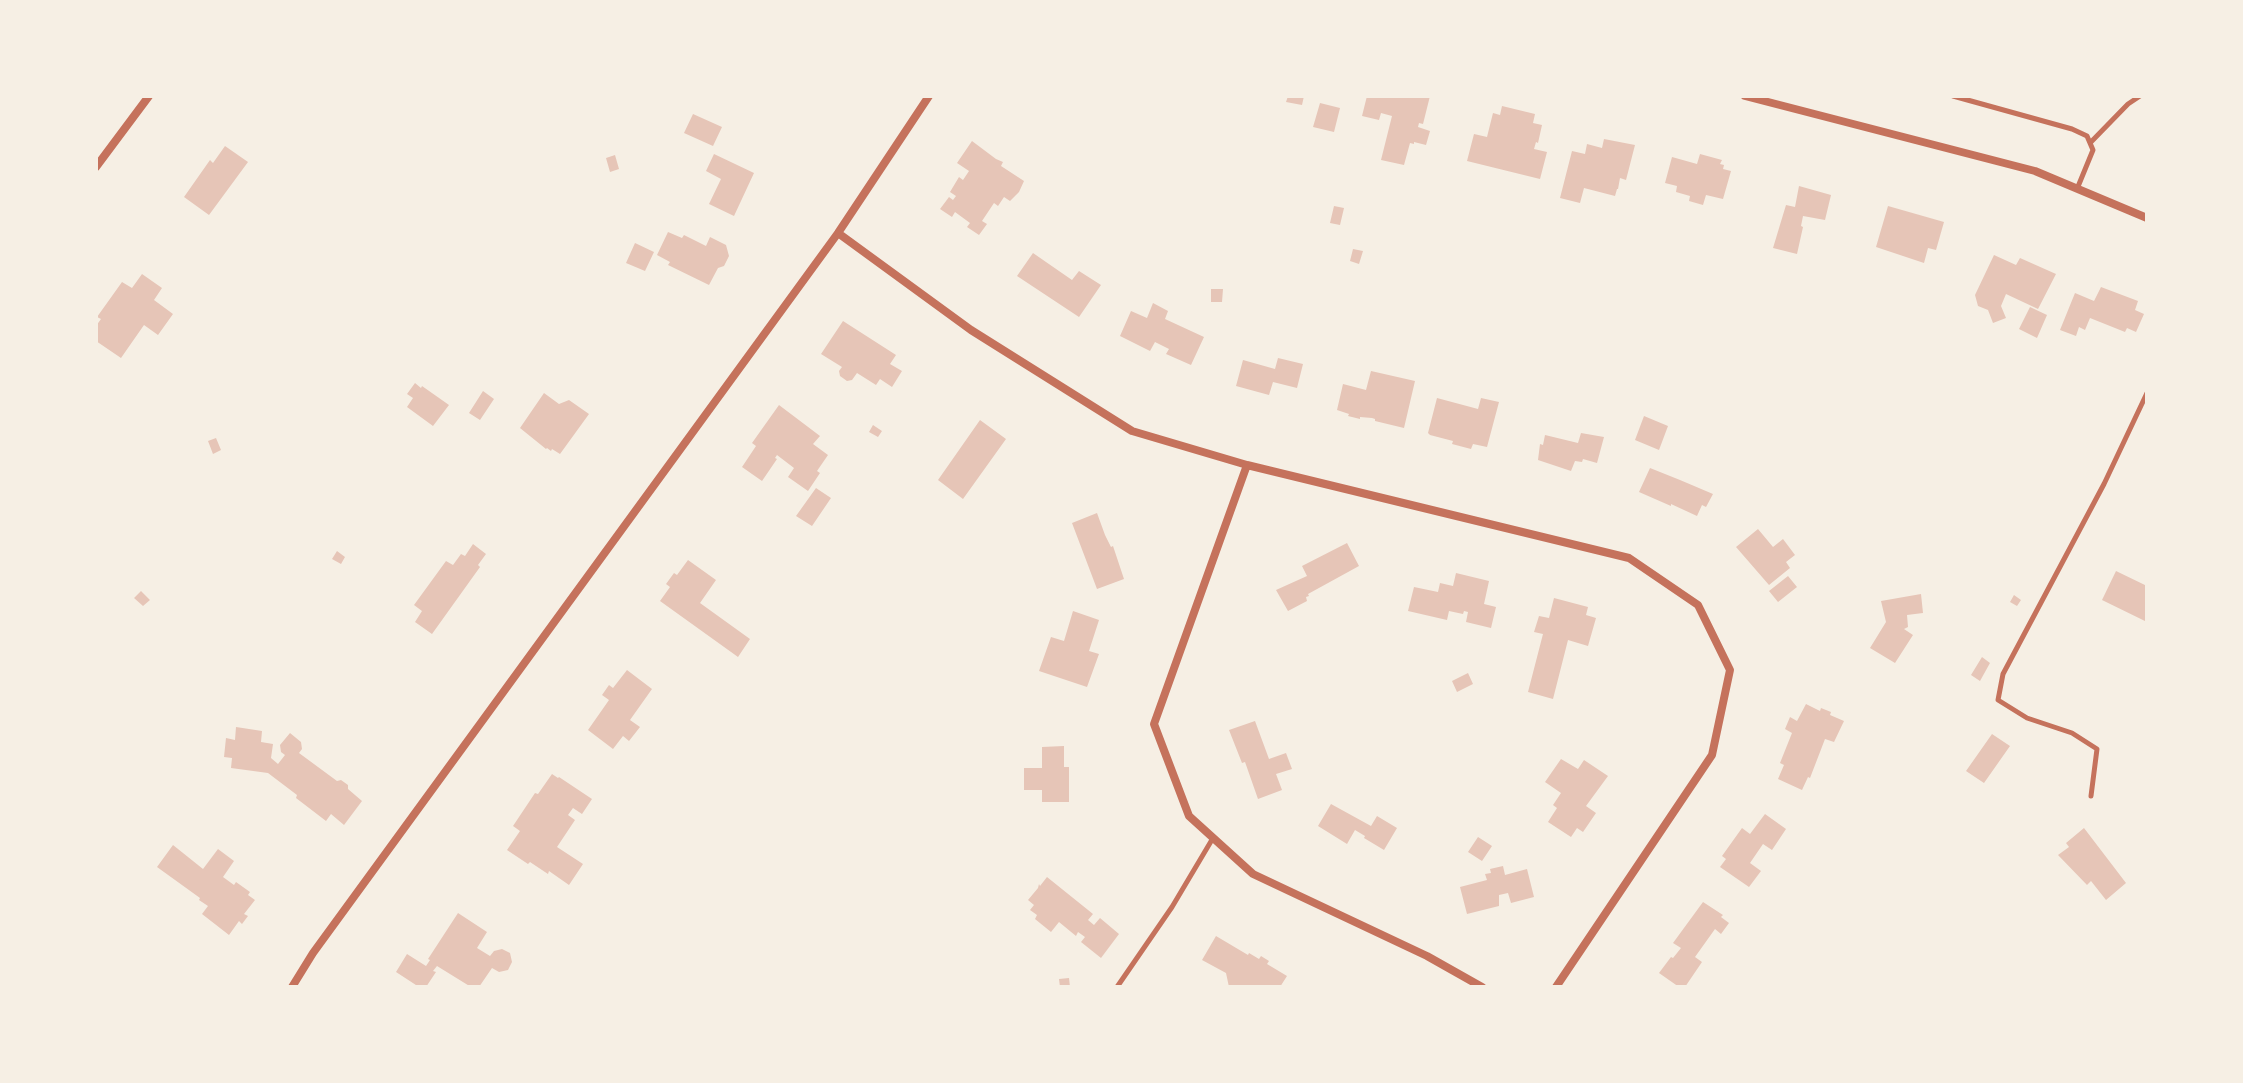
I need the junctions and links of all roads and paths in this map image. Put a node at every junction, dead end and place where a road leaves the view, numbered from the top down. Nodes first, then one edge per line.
1 (149, 96) edge
2 (929, 96) edge
3 (1745, 96) edge
4 (1953, 96) edge
5 (2140, 96) edge
6 (2090, 143) junction
7 (96, 167) edge
8 (2077, 189) junction
9 (2147, 218) edge
10 (838, 233) junction
11 (2147, 393) edge
12 (1247, 465) junction
13 (2091, 796) dead end
14 (1213, 838) junction
15 (292, 987) edge
16 (1117, 987) edge
17 (1482, 987) edge
18 (1556, 987) edge

1 - 7 street
2 - 10 street
3 - 8 street
4 - 6 lane
5 - 6 lane
6 - 8 lane
8 - 9 street
10 - 12 street
10 - 15 street
11 - 13 lane
12 - 14 street
12 - 18 street
14 - 16 lane
14 - 17 street

